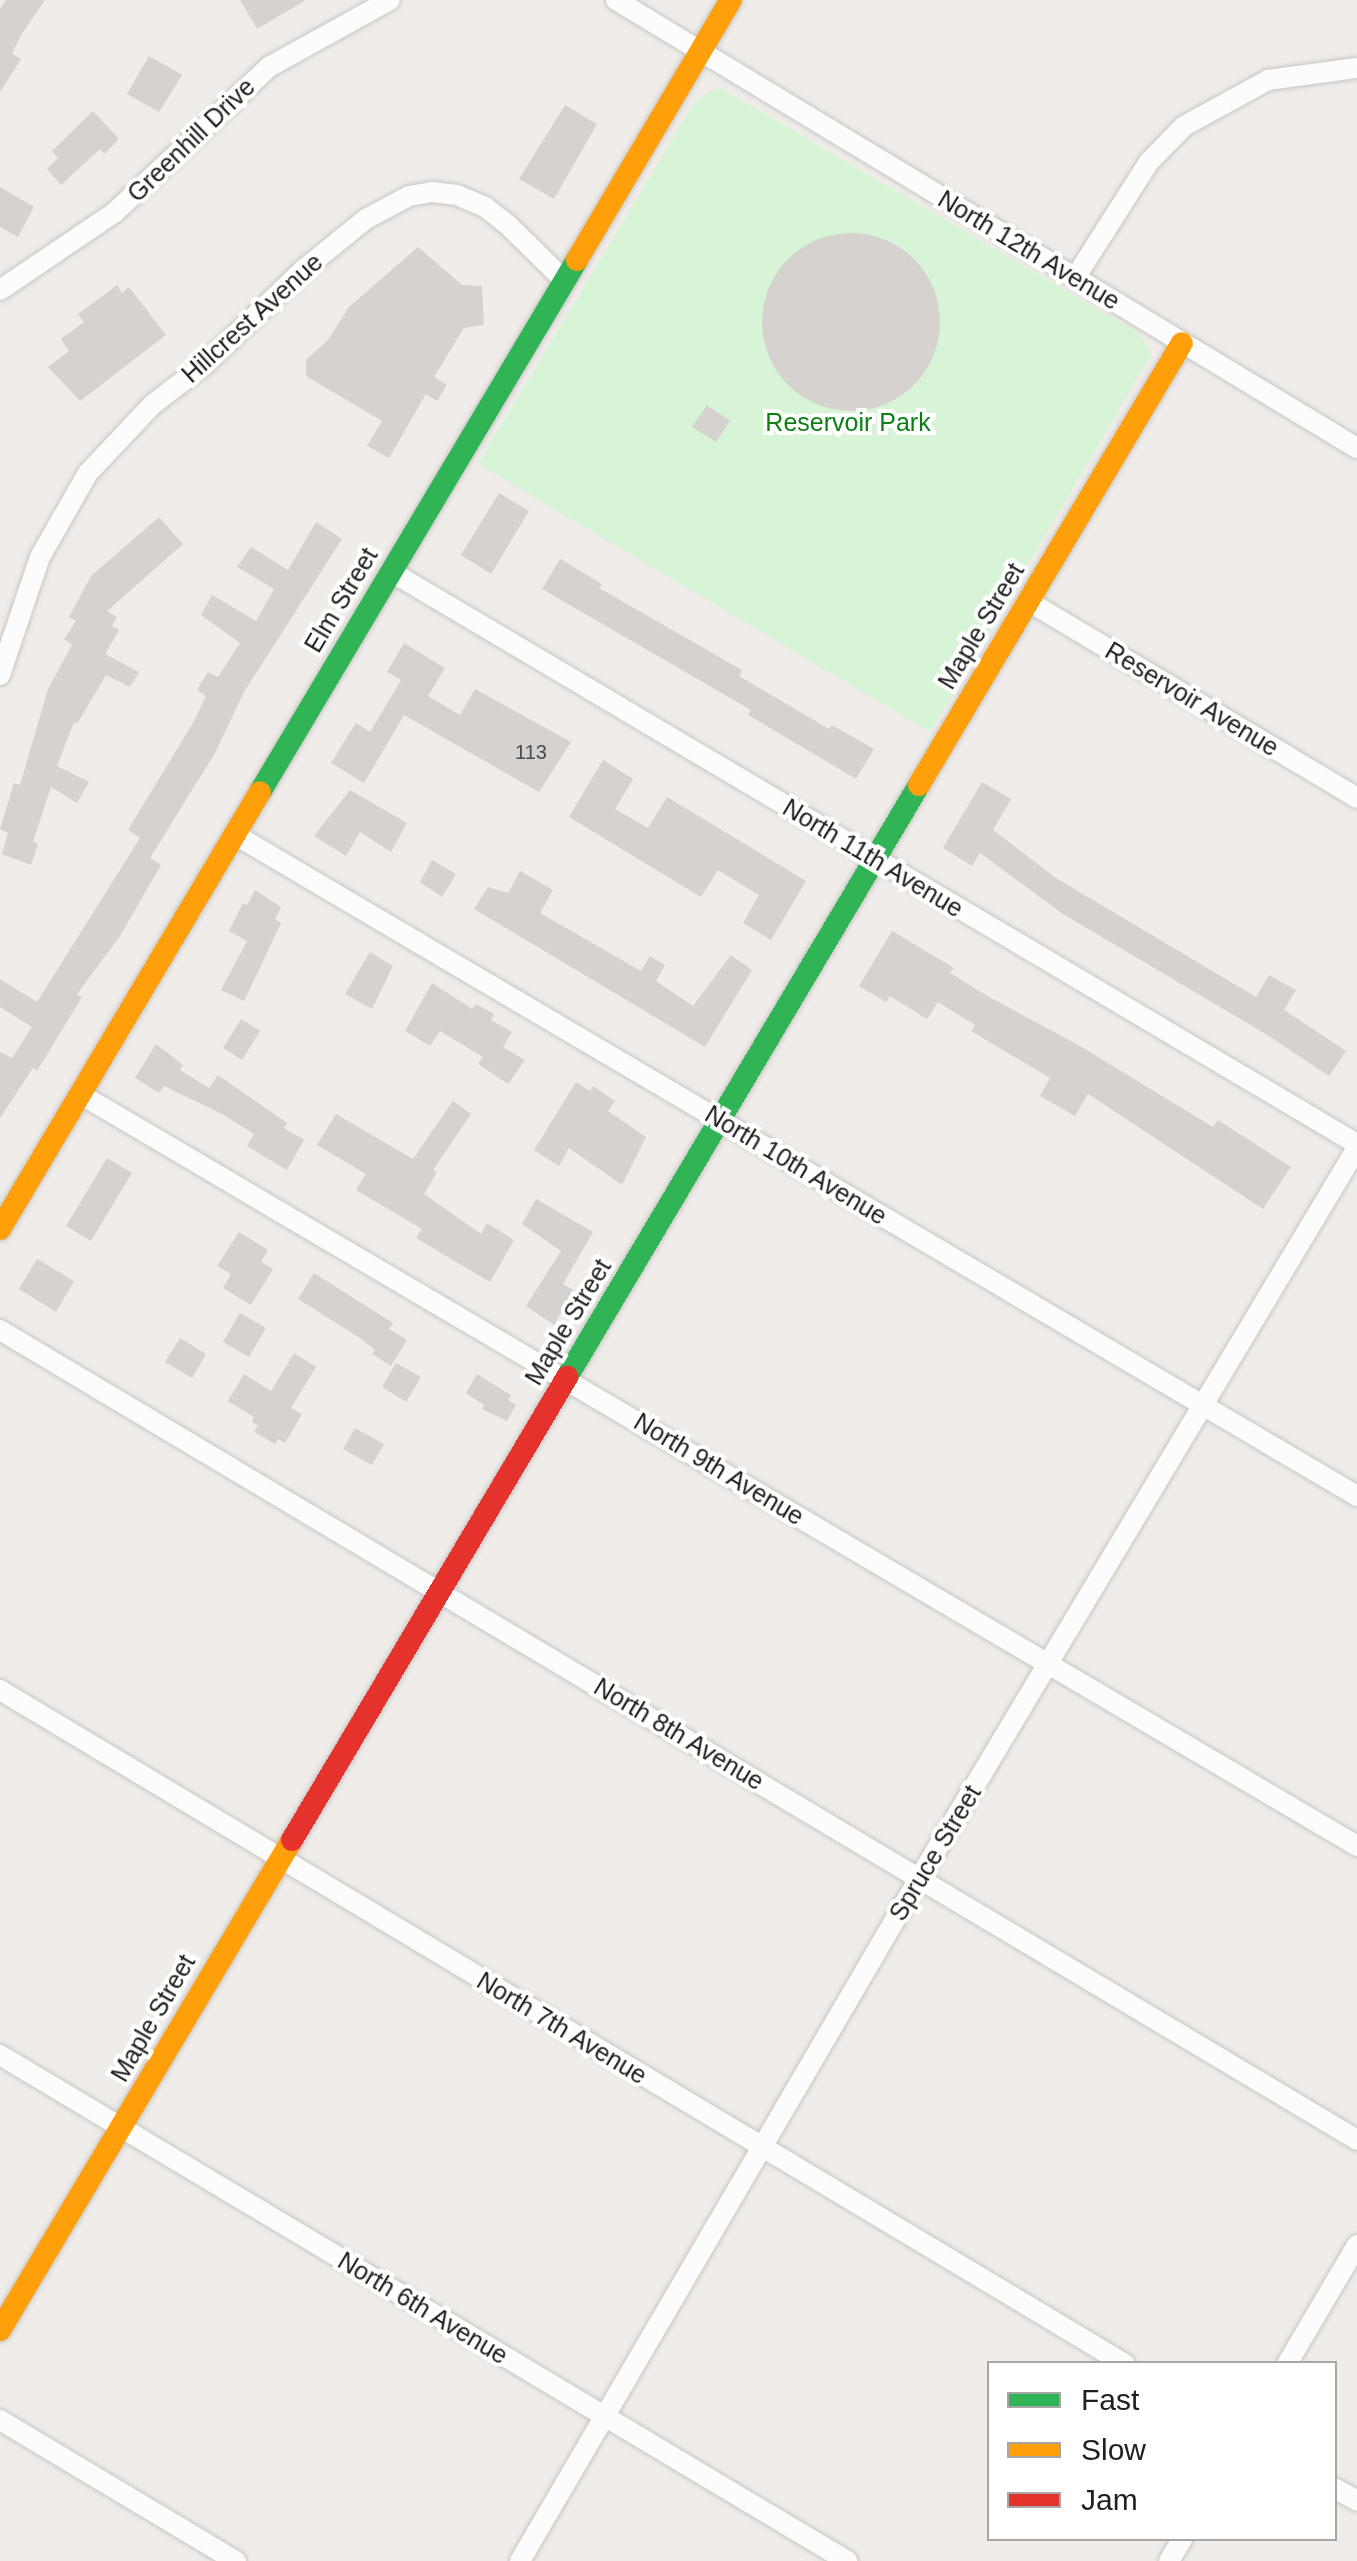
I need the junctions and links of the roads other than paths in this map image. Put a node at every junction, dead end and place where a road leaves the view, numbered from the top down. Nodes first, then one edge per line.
1 (390, 0) edge
2 (616, 0) edge
3 (731, 0) edge
4 (700, 51) junction
5 (1357, 68) edge
6 (1074, 278) junction
7 (564, 280) junction
8 (0, 290) edge
9 (1182, 343) junction
10 (1357, 448) edge
11 (390, 570) junction
12 (1028, 600) junction
13 (0, 674) edge
14 (1357, 798) edge
15 (234, 834) junction
16 (875, 859) junction
17 (80, 1094) junction
18 (720, 1120) junction
19 (1357, 1146) edge
20 (0, 1227) edge
21 (0, 1330) edge
22 (566, 1378) junction
23 (1202, 1406) junction
24 (1357, 1496) edge
25 (438, 1591) junction
26 (1048, 1663) junction
27 (0, 1690) edge
28 (1357, 1846) edge
29 (279, 1857) junction
30 (920, 1878) junction
31 (0, 2056) edge
32 (121, 2127) junction
33 (1357, 2140) edge
34 (762, 2148) junction
35 (1357, 2245) edge
36 (0, 2330) edge
37 (1120, 2361) edge
38 (1288, 2361) edge
39 (605, 2417) junction
40 (0, 2420) edge
41 (236, 2561) edge
42 (520, 2561) edge
43 (847, 2561) edge

1 - 8 street, Greenhill Drive
2 - 4 street, North 12th Avenue
3 - 4 street, Elm Street
4 - 6 street, North 12th Avenue
4 - 7 street, Elm Street
5 - 6 street
6 - 9 street, North 12th Avenue
7 - 11 street, Elm Street
7 - 13 street, Hillcrest Avenue
9 - 10 street, North 12th Avenue
9 - 12 street, Maple Street
11 - 15 street, Elm Street
11 - 16 street, North 11th Avenue
12 - 14 street, Reservoir Avenue
12 - 16 street, Maple Street
15 - 17 street, Elm Street
15 - 18 street, North 10th Avenue
16 - 18 street, Maple Street
16 - 19 street, North 11th Avenue
17 - 20 street, Elm Street
17 - 22 street, North 9th Avenue
18 - 22 street, Maple Street
18 - 23 street, North 10th Avenue
19 - 23 street, Spruce Street
21 - 25 street, North 8th Avenue
22 - 25 street, Maple Street
22 - 26 street, North 9th Avenue
23 - 24 street, North 10th Avenue
23 - 26 street, Spruce Street
25 - 29 street, Maple Street
25 - 30 street, North 8th Avenue
26 - 28 street, North 9th Avenue
26 - 30 street, Spruce Street
27 - 29 street, North 7th Avenue
29 - 32 street, Maple Street
29 - 34 street, North 7th Avenue
30 - 33 street, North 8th Avenue
30 - 34 street, Spruce Street
31 - 32 street, North 6th Avenue
32 - 36 street, Maple Street
32 - 39 street, North 6th Avenue
34 - 37 street, North 7th Avenue
34 - 39 street, Spruce Street
35 - 38 street
39 - 42 street, Spruce Street
39 - 43 street, North 6th Avenue
40 - 41 street

